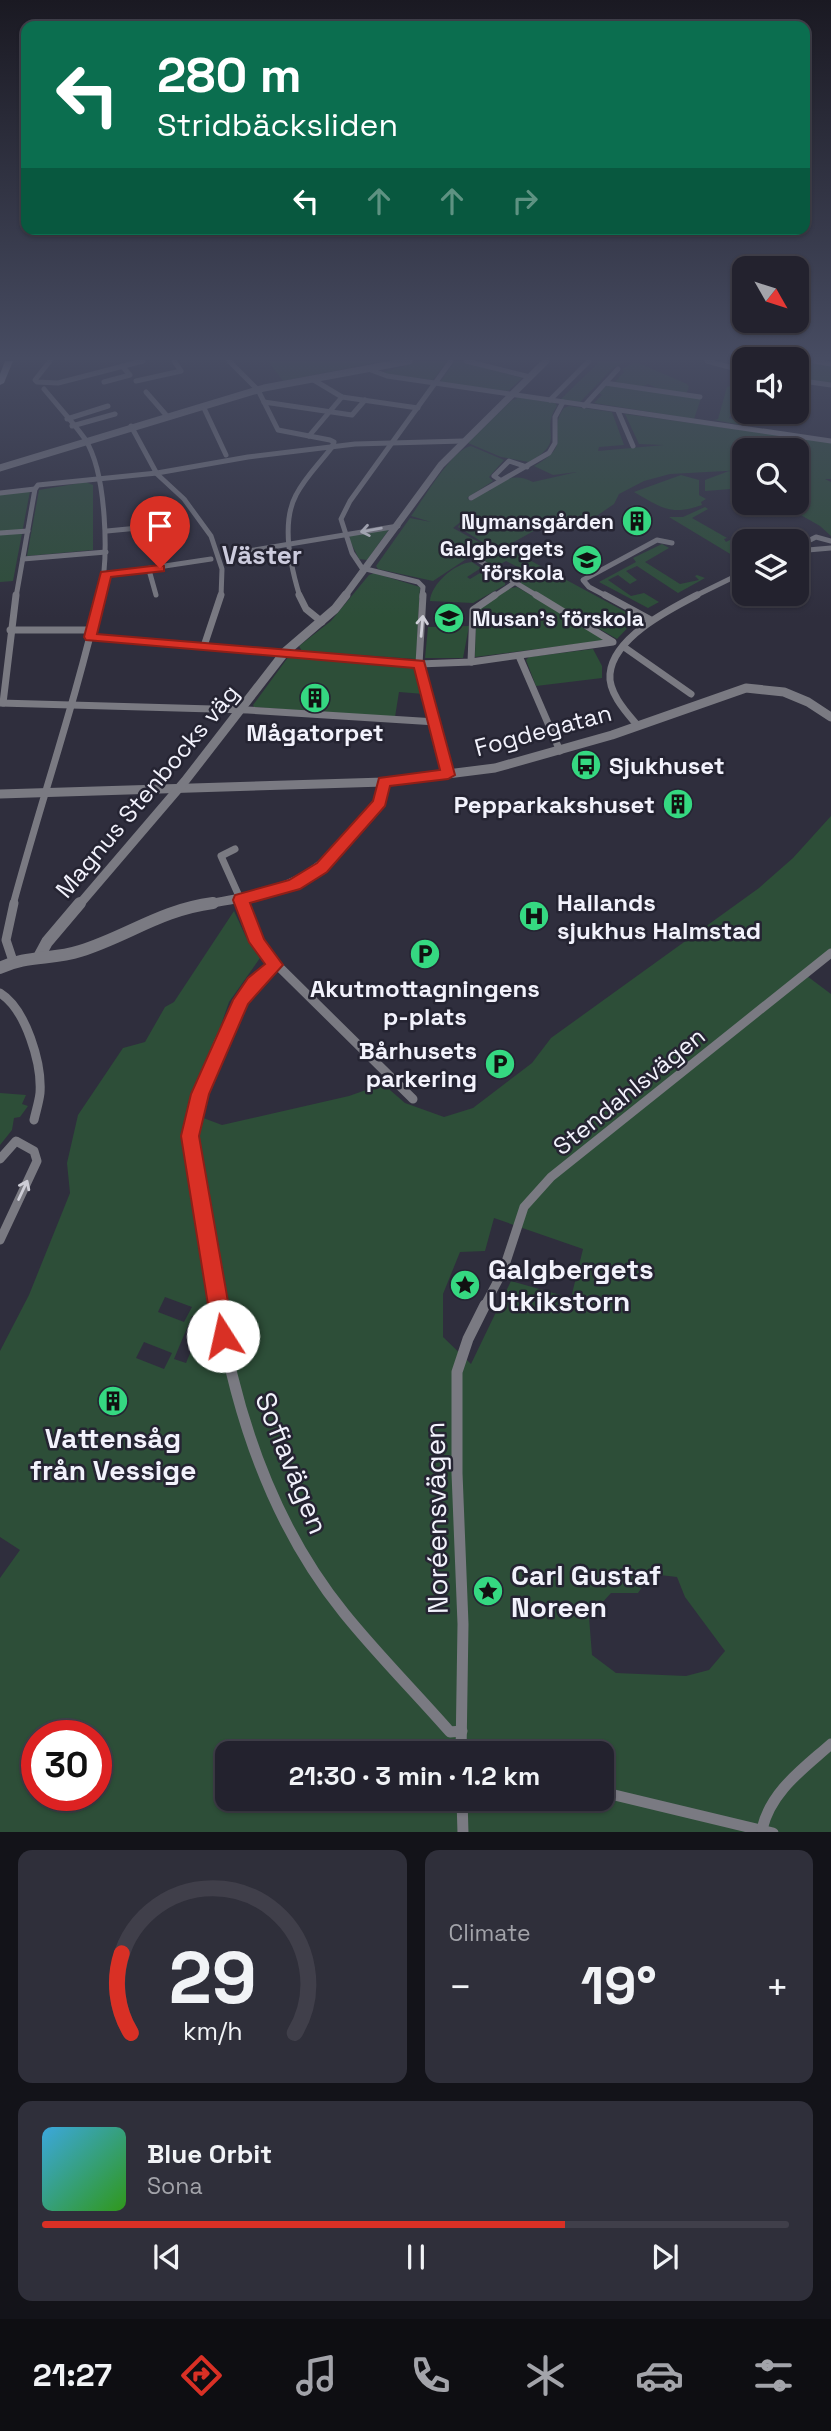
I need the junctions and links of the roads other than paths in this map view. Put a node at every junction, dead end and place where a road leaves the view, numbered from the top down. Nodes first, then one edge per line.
1 (68, 446) edge
2 (88, 446) edge
3 (142, 446) edge
4 (222, 446) edge
5 (340, 446) edge
6 (390, 446) edge
7 (458, 446) edge
8 (554, 446) edge
9 (332, 447) junction
10 (226, 455) dead end
11 (0, 466) edge
12 (527, 467) junction
13 (157, 473) junction
14 (99, 479) junction
15 (500, 480) junction
16 (36, 487) junction
17 (0, 493) edge
18 (471, 498) dead end
19 (159, 526) dead end
20 (398, 526) junction
21 (28, 531) junction
22 (107, 531) junction
23 (0, 533) edge
24 (344, 535) junction
25 (831, 541) edge
26 (809, 542) edge
27 (672, 543) dead end
28 (290, 544) junction
29 (831, 548) edge
30 (809, 549) edge
31 (106, 552) junction
32 (242, 552) dead end
33 (475, 558) dead end
34 (23, 559) junction
35 (211, 559) dead end
36 (367, 569) junction
37 (149, 570) junction
38 (105, 575) junction
39 (732, 578) edge
40 (514, 583) junction
41 (156, 595) dead end
42 (651, 620) junction
43 (322, 622) junction
44 (10, 630) junction
45 (91, 633) junction
46 (204, 646) junction
47 (624, 647) junction
48 (285, 652) junction
49 (519, 656) junction
50 (471, 662) junction
51 (419, 664) junction
52 (691, 694) dead end
53 (1, 703) edge
54 (71, 705) junction
55 (242, 710) junction
56 (831, 717) edge
57 (436, 722) junction
58 (638, 726) junction
59 (560, 751) junction
60 (448, 775) junction
61 (384, 782) junction
62 (180, 788) junction
63 (43, 792) junction
64 (0, 794) edge
65 (235, 849) dead end
66 (240, 900) junction
67 (831, 953) edge
68 (40, 955) junction
69 (13, 961) junction
70 (275, 965) junction
71 (0, 968) edge
72 (0, 993) edge
73 (413, 1099) dead end
74 (34, 1120) dead end
75 (0, 1159) edge
76 (0, 1240) edge
77 (495, 1291) joint
78 (461, 1731) junction
79 (461, 1741) edge
80 (831, 1744) edge
81 (614, 1795) edge
82 (462, 1811) edge
83 (768, 1831) edge
84 (463, 1832) edge

1 - 11 street
2 - 14 street
3 - 13 street
4 - 10 street
5 - 9 street
6 - 24 street
7 - 20 street, Magnus Stenbocks väg
8 - 12 street
9 - 13 street
9 - 28 street
12 - 15 street
12 - 15 street
13 - 14 street
13 - 46 street
14 - 16 street
14 - 22 street
15 - 18 street
16 - 17 street
16 - 21 street
19 - 22 street
20 -> 24 street
20 - 36 street, Magnus Stenbocks väg
21 - 23 street
21 - 34 street
22 - 31 street
24 - 28 street
24 - 36 street
25 - 26 street
27 - 42 street
28 - 32 street
28 - 43 street
29 - 30 street
31 - 34 street
31 - 38 street
33 - 40 street
34 - 44 street
35 - 37 street
36 - 43 street, Magnus Stenbocks väg
51 -> 36 street
37 - 38 street
37 - 41 street
38 - 45 street
39 - 42 street
40 - 49 street
40 - 50 street
42 - 47 street
43 - 48 street, Magnus Stenbocks väg
44 - 45 street
44 - 53 street
45 - 46 street
45 - 54 street
46 - 48 street
47 - 52 street
47 - 58 street
48 - 51 street
48 - 55 street, Magnus Stenbocks väg
49 - 50 street
49 - 59 street
50 - 51 street
51 - 57 street
53 - 54 street
54 - 55 street
54 - 63 street
55 - 57 street
55 - 62 street, Magnus Stenbocks väg
56 - 58 street, Fogdegatan
57 - 60 street
58 - 59 street, Fogdegatan
59 - 60 street, Fogdegatan
60 - 61 street, Fogdegatan
61 - 62 street, Fogdegatan
61 - 66 street
62 - 63 street, Fogdegatan
62 - 68 street, Magnus Stenbocks väg
63 - 64 street, Fogdegatan
63 - 69 street
65 - 66 street
66 - 68 street
66 - 70 street
67 - 77 street, Stendahlsvägen
68 - 69 street
69 - 71 street
70 - 73 street
70 - 78 street, Sofiavägen
72 - 74 street
76 -> 75 street
77 - 78 street, Noréensvägen
78 - 79 street, Noréensvägen
80 - 83 street
81 - 83 street
82 - 84 street

